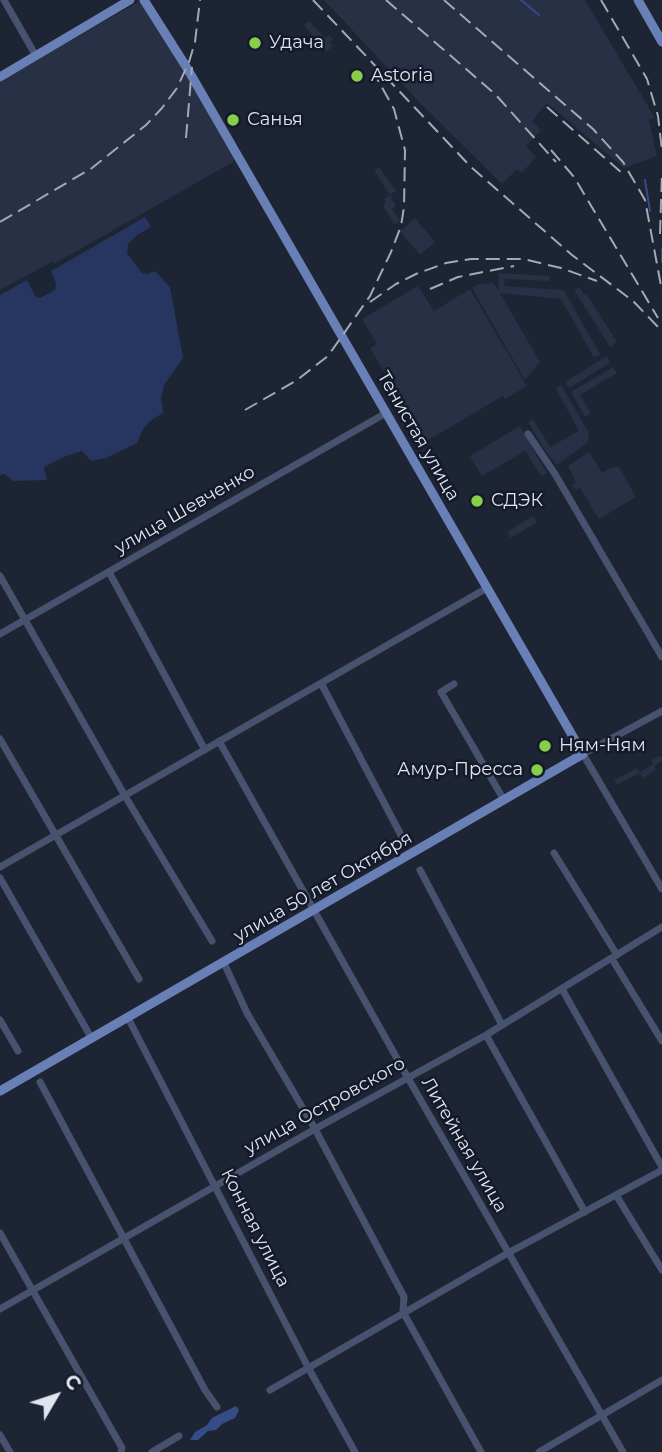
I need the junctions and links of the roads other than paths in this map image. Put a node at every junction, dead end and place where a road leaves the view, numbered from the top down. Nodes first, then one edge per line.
1 (4, 0) edge
2 (130, 0) edge
3 (144, 0) edge
4 (638, 0) edge
5 (662, 42) edge
6 (36, 56) junction
7 (0, 77) edge
8 (386, 413) junction
9 (528, 434) dead end
10 (109, 572) junction
11 (0, 576) edge
12 (487, 588) junction
13 (25, 619) junction
14 (0, 634) edge
15 (662, 657) edge
16 (321, 683) junction
17 (454, 684) dead end
18 (662, 711) edge
19 (0, 739) edge
20 (219, 741) junction
21 (205, 750) junction
22 (583, 754) junction
23 (125, 796) junction
24 (505, 800) junction
25 (56, 835) junction
26 (402, 837) dead end
27 (554, 853) dead end
28 (0, 867) edge
29 (420, 870) dead end
30 (0, 878) edge
31 (662, 889) edge
32 (316, 910) junction
33 (662, 927) edge
34 (212, 941) dead end
35 (614, 957) junction
36 (224, 963) junction
37 (139, 979) dead end
38 (562, 989) junction
39 (128, 1018) junction
40 (0, 1020) edge
41 (502, 1025) junction
42 (486, 1035) junction
43 (92, 1039) junction
44 (662, 1041) edge
45 (19, 1051) dead end
46 (408, 1078) junction
47 (40, 1082) dead end
48 (0, 1091) edge
49 (315, 1129) junction
50 (662, 1168) edge
51 (216, 1186) junction
52 (616, 1195) junction
53 (585, 1212) junction
54 (0, 1233) edge
55 (125, 1239) junction
56 (508, 1253) junction
57 (662, 1270) edge
58 (32, 1291) junction
59 (0, 1309) edge
60 (403, 1312) junction
61 (309, 1368) junction
62 (662, 1380) edge
63 (270, 1390) dead end
64 (217, 1407) dead end
65 (601, 1416) junction
66 (0, 1435) edge
67 (179, 1436) dead end
68 (10, 1452) edge
69 (121, 1452) edge
70 (152, 1452) edge
71 (355, 1452) edge
72 (481, 1452) edge
73 (538, 1452) edge
74 (623, 1452) edge

1 - 6 street
2 - 6 main road
3 - 8 main road, Тенистая улица
4 - 5 main road
6 - 7 main road
8 - 10 street, улица Шевченко
8 - 12 main road, Тенистая улица
9 - 15 street
10 - 13 street, улица Шевченко
10 - 21 street
11 - 13 street
12 - 16 street
12 - 22 main road, Тенистая улица
13 - 14 street, улица Шевченко
13 - 23 street
16 - 20 street
16 - 26 street
17 - 24 street
18 - 22 street, улица 50 лет Октября
19 - 25 street
20 - 21 street
20 - 32 street, Литейная улица
21 - 23 street
22 - 24 main road, улица 50 лет Октября
22 - 31 street, Тенистая улица
23 - 25 street
23 - 34 street
24 - 32 main road, улица 50 лет Октября
25 - 28 street
25 - 37 street
27 - 35 street
29 - 41 street
30 - 43 street
32 - 36 main road, улица 50 лет Октября
32 - 46 street, Литейная улица
33 - 35 street, улица Островского
35 - 38 street, улица Островского
35 - 44 street
36 - 39 main road, улица 50 лет Октября
36 - 49 street
38 - 41 street, улица Островского
38 - 50 street
39 - 43 main road, улица 50 лет Октября
39 - 51 street, Конная улица
40 - 45 street
41 - 42 street, улица Островского
42 - 46 street, улица Островского
42 - 53 street
43 - 48 main road, улица 50 лет Октября
46 - 49 street, улица Островского
46 - 56 street, Литейная улица
47 - 55 street
49 - 51 street, улица Островского
49 - 60 street
50 - 52 street
51 - 55 street, улица Островского
51 - 61 street, Конная улица
52 - 53 street
52 - 57 street
53 - 56 street
54 - 58 street
55 - 58 street, улица Островского
55 - 64 street
56 - 60 street
56 - 65 street, Литейная улица
58 - 59 street, улица Островского
58 - 69 street
60 - 61 street
60 - 72 street
61 - 63 street
61 - 71 street, Конная улица
62 - 65 street
65 - 73 street
65 - 74 street, Литейная улица
66 - 68 street
67 - 70 street

